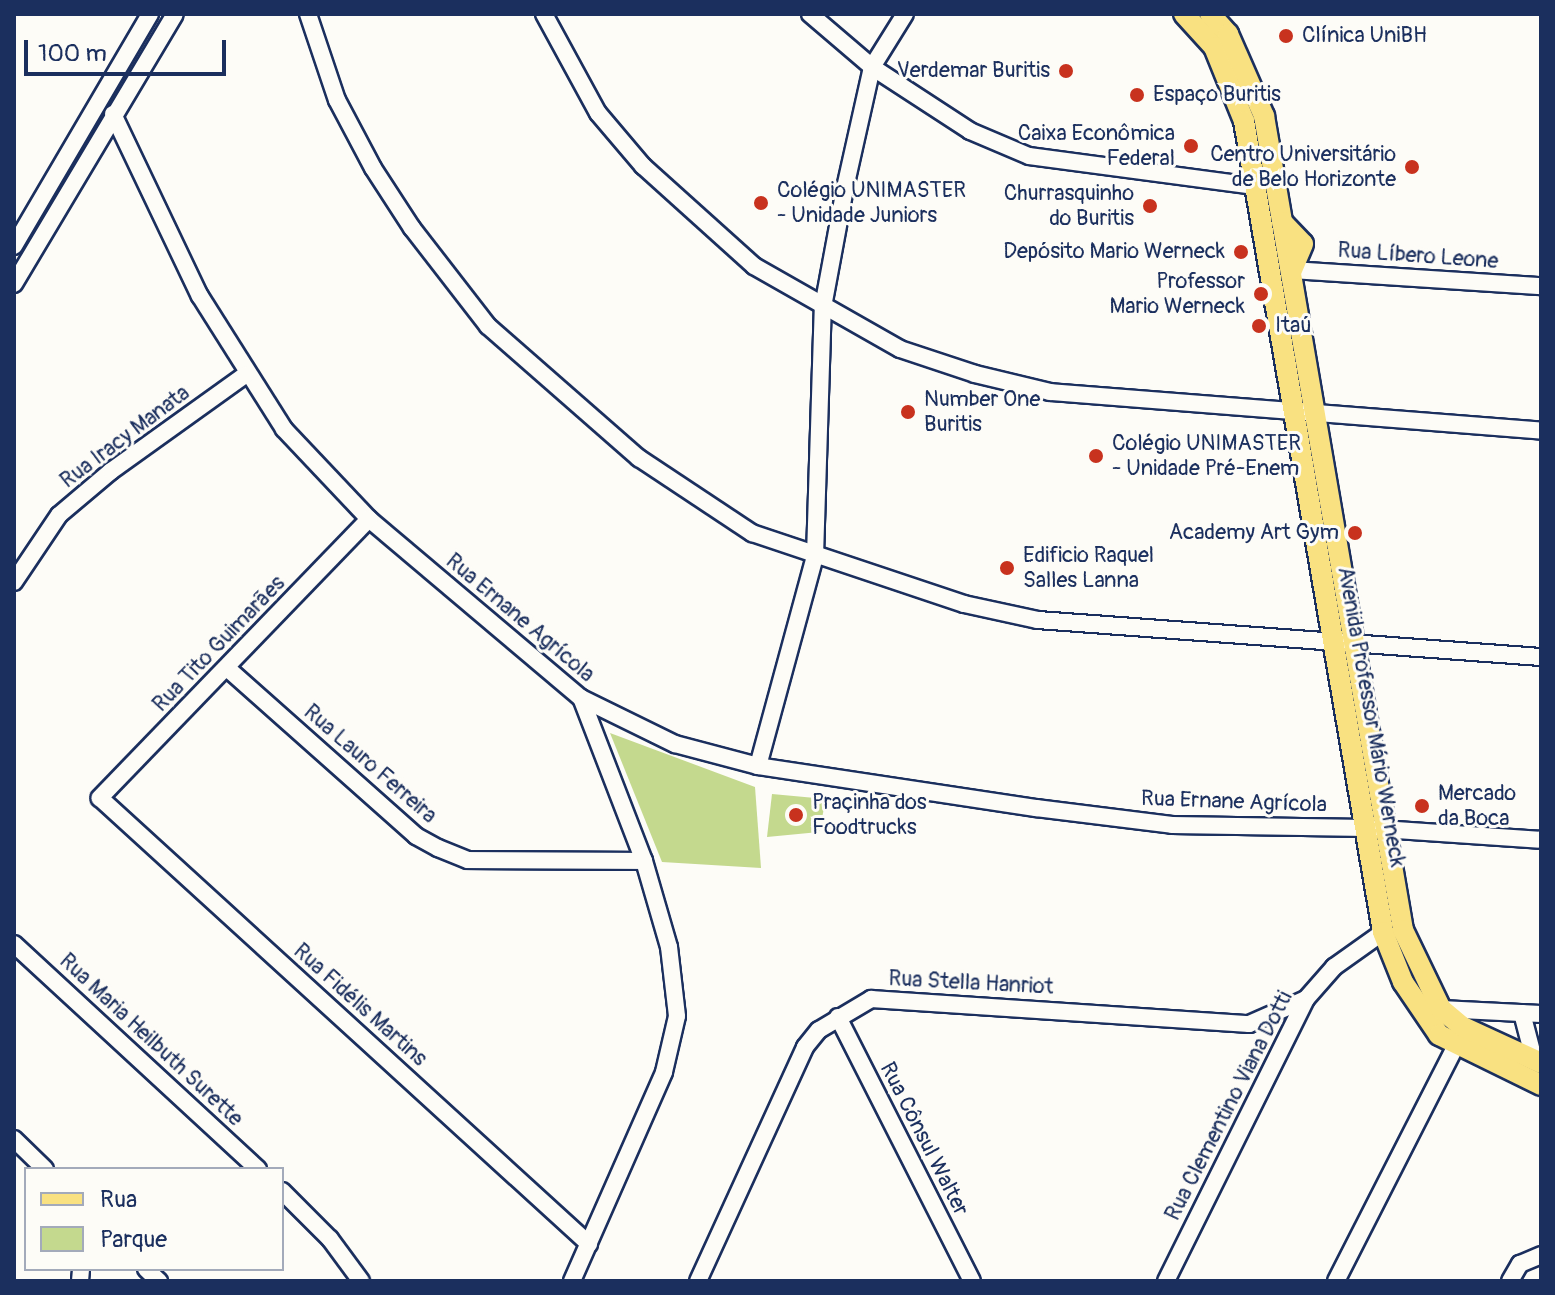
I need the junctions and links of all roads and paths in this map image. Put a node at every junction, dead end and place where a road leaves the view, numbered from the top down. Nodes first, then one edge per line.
1 (150, 14) edge
2 (175, 14) edge
3 (308, 14) edge
4 (544, 14) edge
5 (810, 14) edge
6 (905, 14) edge
7 (1184, 14) edge
8 (1210, 14) edge
9 (872, 67) junction
10 (113, 114) junction
11 (1255, 186) junction
12 (1268, 242) junction
13 (14, 246) edge
14 (1292, 270) junction
15 (14, 284) edge
16 (1541, 286) edge
17 (823, 307) junction
18 (245, 375) junction
19 (1293, 407) junction
20 (1314, 409) junction
21 (1541, 431) edge
22 (369, 519) junction
23 (815, 556) junction
24 (14, 582) edge
25 (1345, 644) junction
26 (1541, 657) edge
27 (227, 668) junction
28 (581, 698) junction
29 (758, 766) junction
30 (100, 798) joint
31 (1378, 830) junction
32 (1541, 840) edge
33 (644, 861) junction
34 (1383, 932) junction
35 (14, 944) edge
36 (1306, 999) junction
37 (1441, 1009) junction
38 (1522, 1013) junction
39 (1541, 1014) edge
40 (838, 1017) junction
41 (1455, 1047) junction
42 (1536, 1050) edge
43 (1503, 1068) junction
44 (1541, 1085) edge
45 (14, 1139) edge
46 (43, 1167) edge
47 (256, 1167) edge
48 (284, 1193) edge
49 (589, 1244) junction
50 (1541, 1255) edge
51 (361, 1281) edge
52 (572, 1281) edge
53 (698, 1281) edge
54 (972, 1281) edge
55 (1166, 1281) edge
56 (1336, 1281) edge
57 (1510, 1281) edge

1 - 13 street
2 - 10 street
3 - 23 street
4 - 17 street
5 - 9 street
6 - 9 street
7 - 11 main road, Avenida Professor Mário Werneck
8 - 14 main road, Avenida Professor Mário Werneck
9 - 11 street
9 - 17 street
10 - 15 street
10 - 18 street, Rua Ernane Agrícola
11 - 12 main road, Avenida Professor Mário Werneck
12 - 14 main road
12 - 19 main road, Avenida Professor Mário Werneck
14 - 16 street, Rua Líbero Leone
14 - 20 main road, Avenida Professor Mário Werneck
17 - 19 street
17 - 23 street
18 - 22 street, Rua Ernane Agrícola
18 - 24 street, Rua Iracy Manata
19 - 20 street
19 - 25 main road, Avenida Professor Mário Werneck
20 - 21 street
20 - 25 main road, Avenida Professor Mário Werneck
22 - 27 street, Rua Tito Guimarães
22 - 28 street, Rua Ernane Agrícola
23 - 25 street
23 - 29 street
25 - 26 street
25 - 31 main road, Avenida Professor Mário Werneck
27 - 30 street, Rua Tito Guimarães
27 - 33 street, Rua Lauro Ferreira
28 - 29 street, Rua Ernane Agrícola
28 - 33 street
29 - 31 street, Rua Ernane Agrícola
30 - 49 street, Rua Fidélis Martins
31 - 32 street, Rua Ernane Agrícola
31 - 34 main road, Avenida Professor Mário Werneck
31 - 37 main road, Avenida Professor Mário Werneck
33 - 49 street
34 - 36 street, Rua Clementino Viana Dotti
34 - 41 main road, Avenida Professor Mário Werneck
35 - 47 street, Rua Maria Heilbuth Surette
36 - 40 street, Rua Stella Hanriot
36 - 55 street, Rua Clementino Viana Dotti
37 - 38 street
37 - 42 main road, Avenida Professor Mário Werneck
38 - 39 street
38 - 42 street
40 - 53 street, Rua Stella Hanriot
40 - 54 street, Rua Cônsul Walter
41 - 43 main road, Avenida Professor Mário Werneck
41 - 56 street
42 - 43 main road
43 - 44 main road, Avenida Professor Mário Werneck
45 - 46 street
48 - 51 street
49 - 52 street
50 - 57 street

